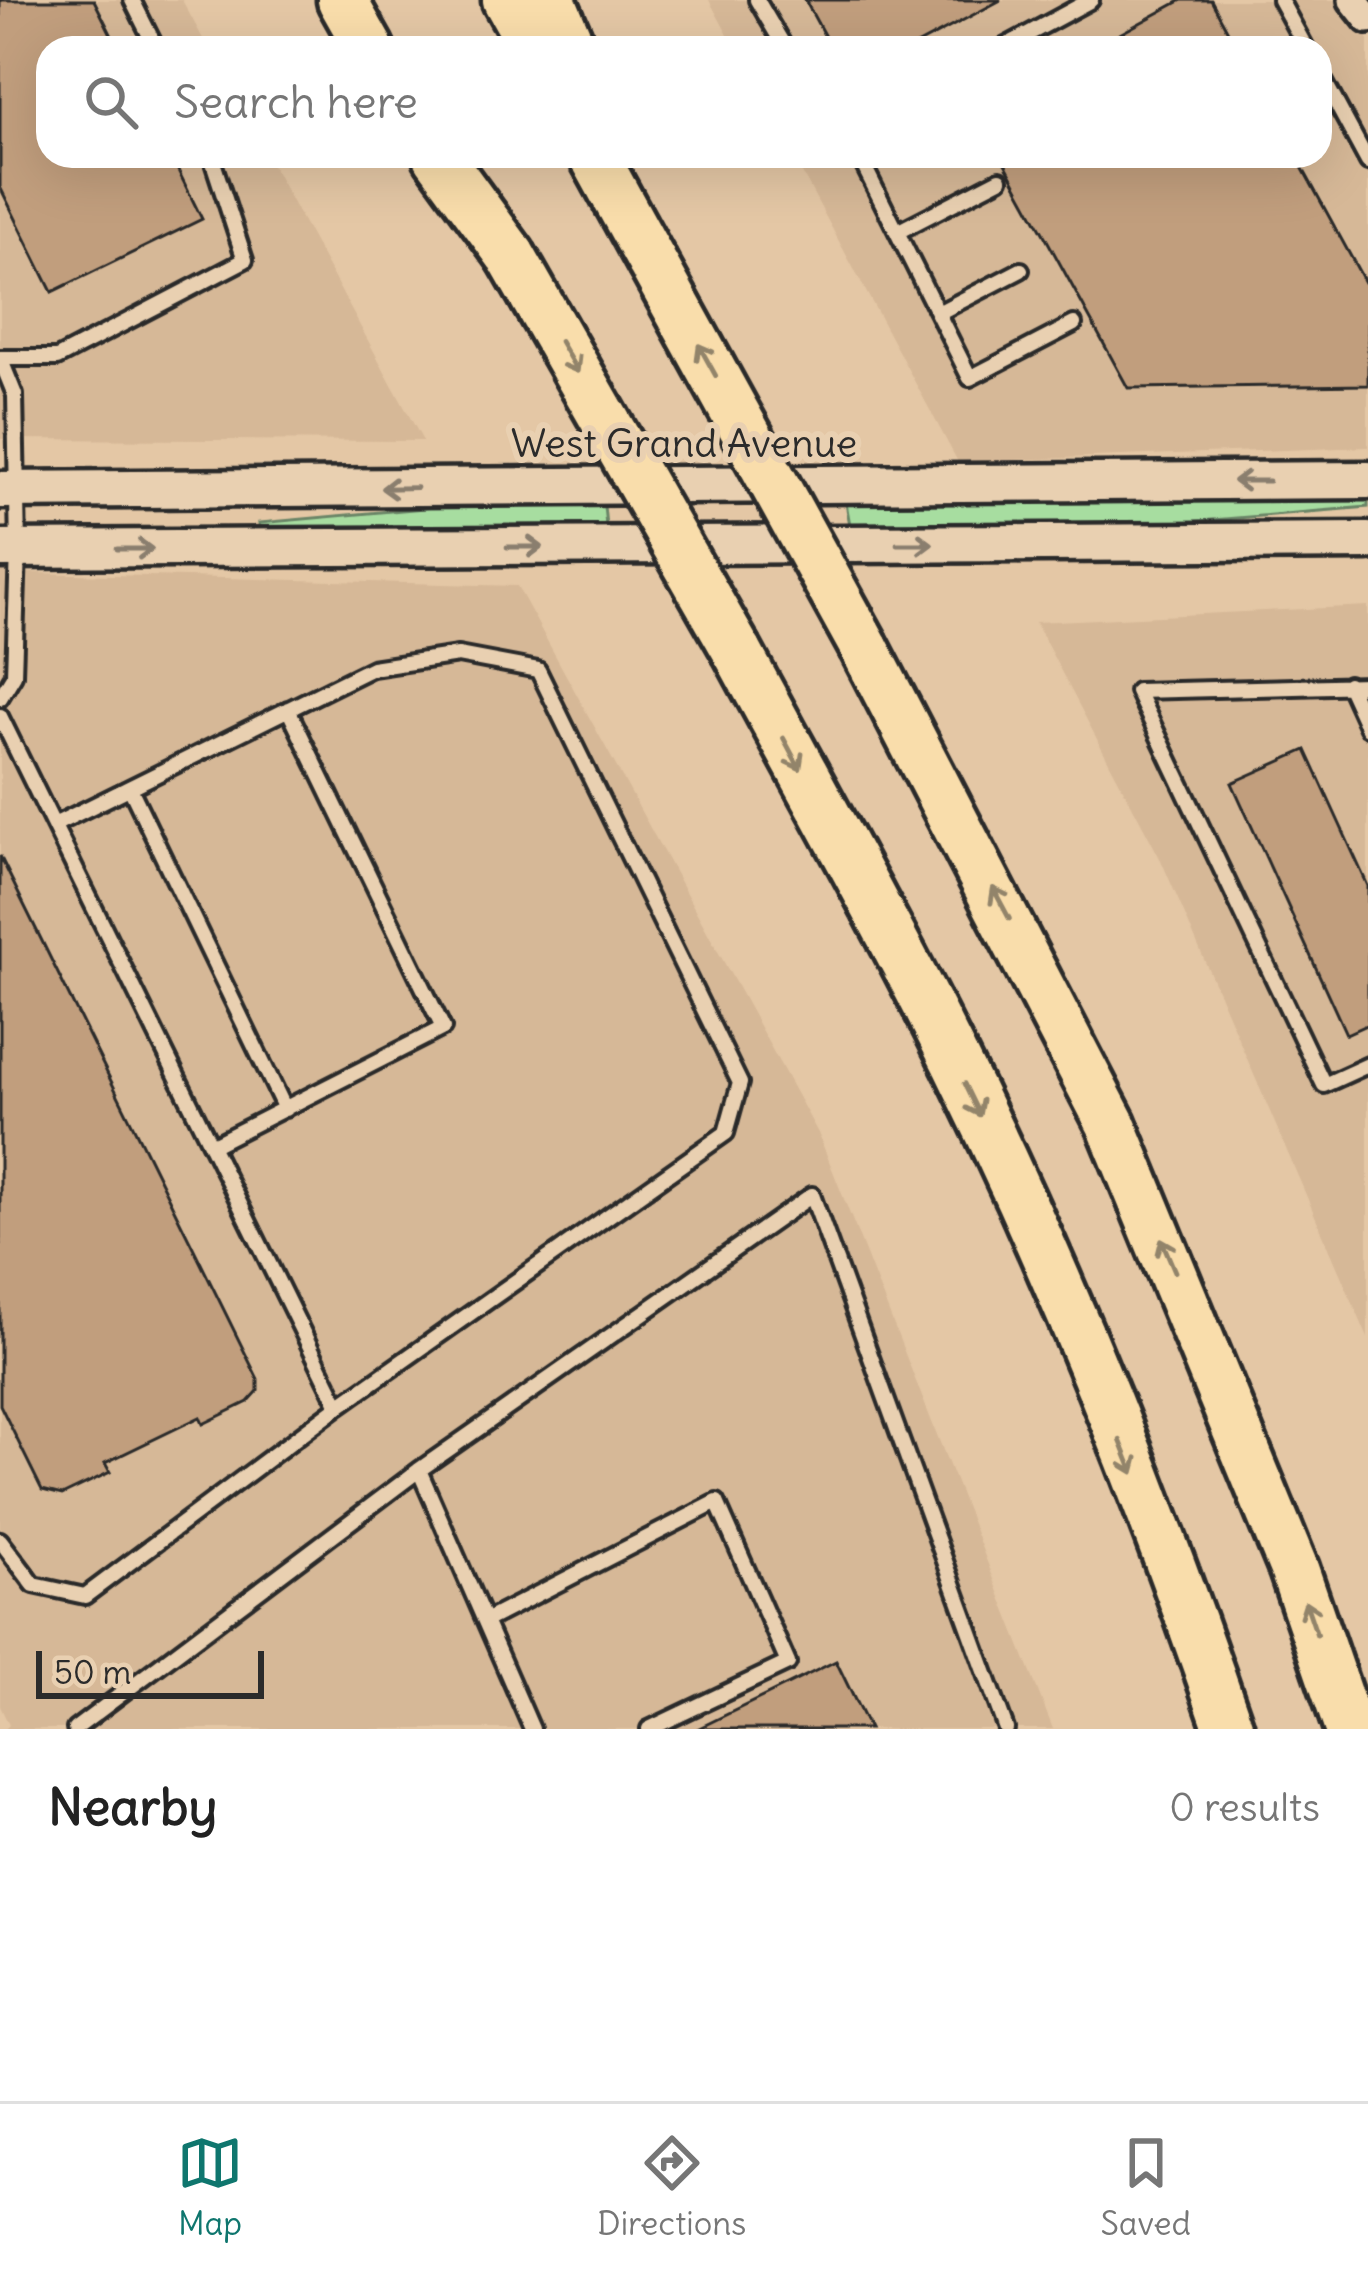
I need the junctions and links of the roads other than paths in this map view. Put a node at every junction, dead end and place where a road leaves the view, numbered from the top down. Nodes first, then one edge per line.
1 (132, 0) edge
2 (342, 0) edge
3 (377, 0) edge
4 (508, 0) edge
5 (551, 0) edge
6 (757, 0) edge
7 (1091, 0) edge
8 (1280, 0) edge
9 (1353, 0) edge
10 (1368, 19) edge
11 (150, 36) edge
12 (362, 36) edge
13 (396, 36) edge
14 (528, 36) edge
15 (566, 36) edge
16 (778, 36) edge
17 (1024, 36) edge
18 (1300, 36) edge
19 (1332, 96) edge
20 (1368, 162) edge
21 (215, 168) edge
22 (447, 168) edge
23 (465, 168) edge
24 (601, 168) edge
25 (617, 168) edge
26 (865, 168) edge
27 (1000, 179) dead end
28 (897, 232) junction
29 (512, 256) junction
30 (652, 262) junction
31 (1021, 270) dead end
32 (938, 313) junction
33 (1074, 324) dead end
34 (0, 358) edge
35 (1368, 480) edge
36 (9, 490) edge
37 (1368, 541) edge
38 (9, 549) edge
39 (1348, 684) junction
40 (1368, 685) edge
41 (0, 698) edge
42 (288, 709) junction
43 (0, 716) edge
44 (1368, 728) edge
45 (130, 788) junction
46 (54, 825) junction
47 (1368, 1065) edge
48 (285, 1108) junction
49 (211, 1146) junction
50 (339, 1406) junction
51 (418, 1470) junction
52 (0, 1540) edge
53 (485, 1621) junction
54 (75, 1729) edge
55 (532, 1729) edge
56 (649, 1729) edge
57 (1006, 1729) edge
58 (1229, 1729) edge
59 (1348, 1729) edge

1 - 11 lane
2 - 12 highway
3 - 13 highway
4 - 14 highway
5 - 15 highway
6 - 16 lane
7 - 17 lane
8 - 18 lane
9 - 10 street
19 - 20 lane
21 - 34 lane
22 - 29 highway
23 - 29 highway
24 - 30 highway
25 - 30 highway
26 - 28 lane
27 - 28 lane
28 - 32 lane
29 -> 58 highway, bridge
59 -> 30 highway, bridge
31 - 32 lane
32 - 33 lane
34 - 36 lane
35 -> 36 main road, West Grand Avenue
36 - 38 lane
38 -> 37 main road
38 - 41 lane
39 - 40 lane
39 - 44 lane
39 - 47 lane
42 - 45 lane
42 - 48 lane
42 - 50 lane
43 - 46 lane
45 - 46 lane
45 - 48 lane
46 - 49 lane
48 - 49 lane
49 - 50 lane
50 - 52 lane
51 - 53 lane
51 - 54 lane
51 - 57 lane
53 - 55 lane
53 - 56 lane

